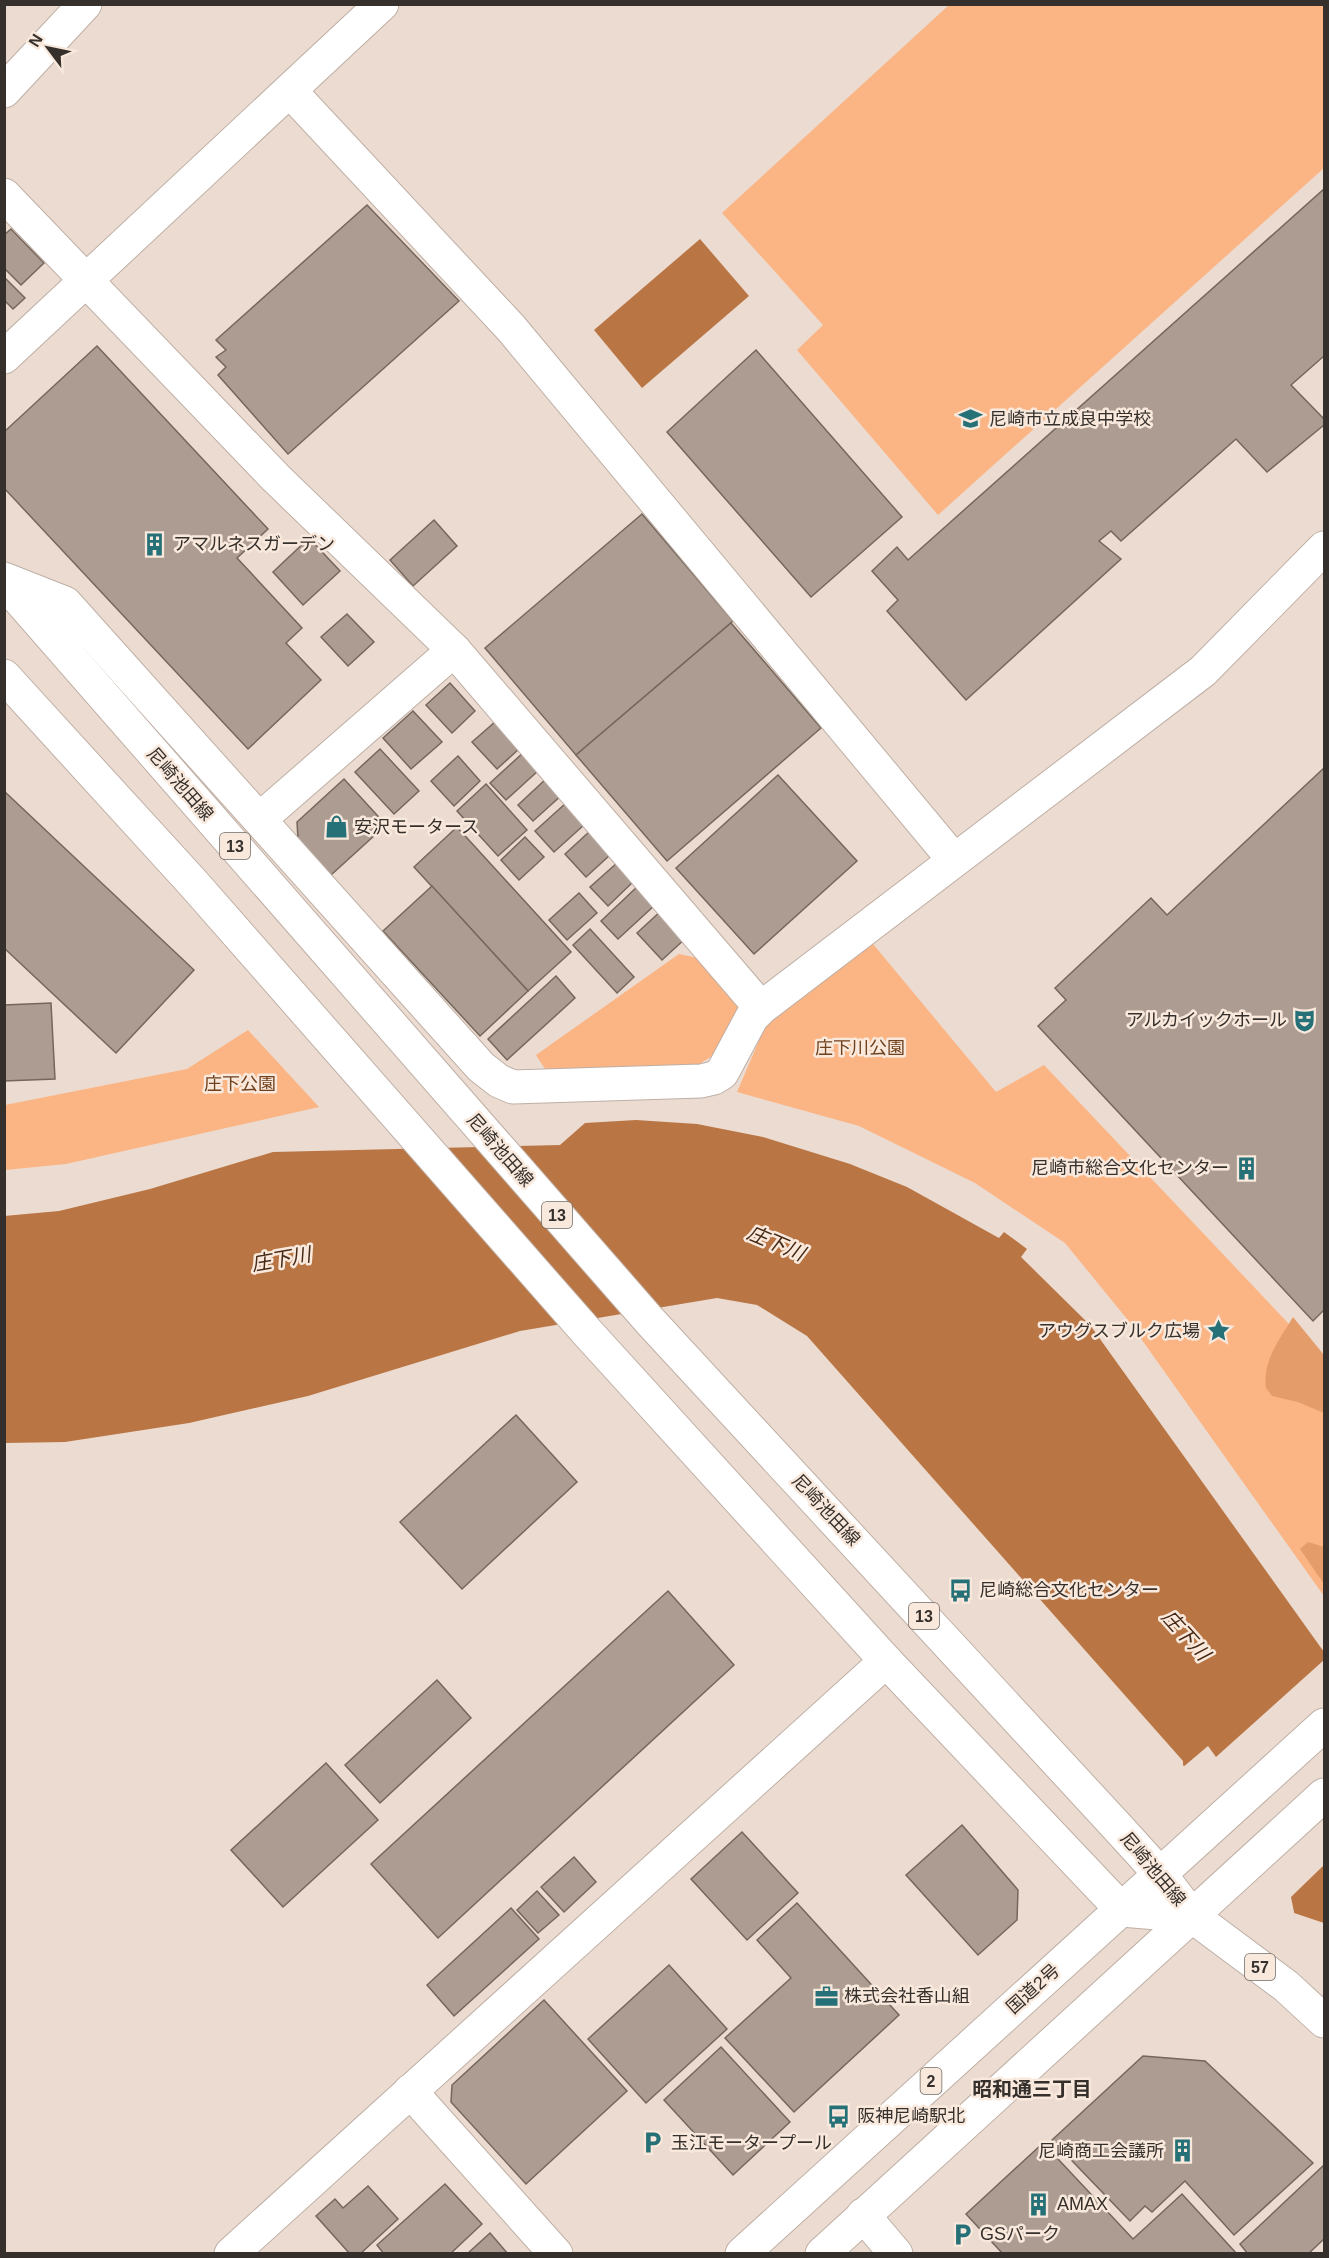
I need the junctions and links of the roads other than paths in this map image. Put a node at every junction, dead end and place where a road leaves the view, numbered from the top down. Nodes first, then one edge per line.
1 (85, 4) edge
2 (382, 4) edge
3 (4, 91) edge
4 (290, 91) junction
5 (4, 195) edge
6 (86, 279) junction
7 (4, 357) edge
8 (1324, 548) edge
9 (4, 581) edge
10 (454, 650) junction
11 (4, 676) edge
12 (260, 819) junction
13 (954, 860) junction
14 (760, 1008) junction
15 (886, 1661) junction
16 (1324, 1725) edge
17 (1324, 1795) edge
18 (1160, 1874) junction
19 (1122, 1910) junction
20 (1192, 1916) junction
21 (1324, 2021) edge
22 (410, 2091) junction
23 (863, 2215) junction
24 (231, 2253) edge
25 (556, 2253) edge
26 (741, 2253) edge
27 (822, 2253) edge
28 (896, 2253) edge

1 - 3 main road
2 - 4 main road
4 - 6 main road
4 - 13 main road
5 - 6 main road
6 - 7 main road
6 - 10 main road
8 - 13 main road
9 - 12 main road
9 - 18 main road, 尼崎池田線 / 13
10 - 12 main road
10 - 14 main road
11 - 15 main road
12 - 14 main road
13 - 14 main road
15 - 19 main road
15 - 22 main road
16 - 18 main road, 国道2号 / 2
17 - 20 main road
18 - 19 main road, 国道2号 / 2
18 - 20 main road, 尼崎池田線 / 13
19 - 20 main road, 尼崎池田線
19 - 26 main road, 国道2号 / 2
20 - 21 main road, 57
20 - 23 main road
22 - 24 main road
22 - 25 main road
23 - 27 main road
23 - 28 main road

